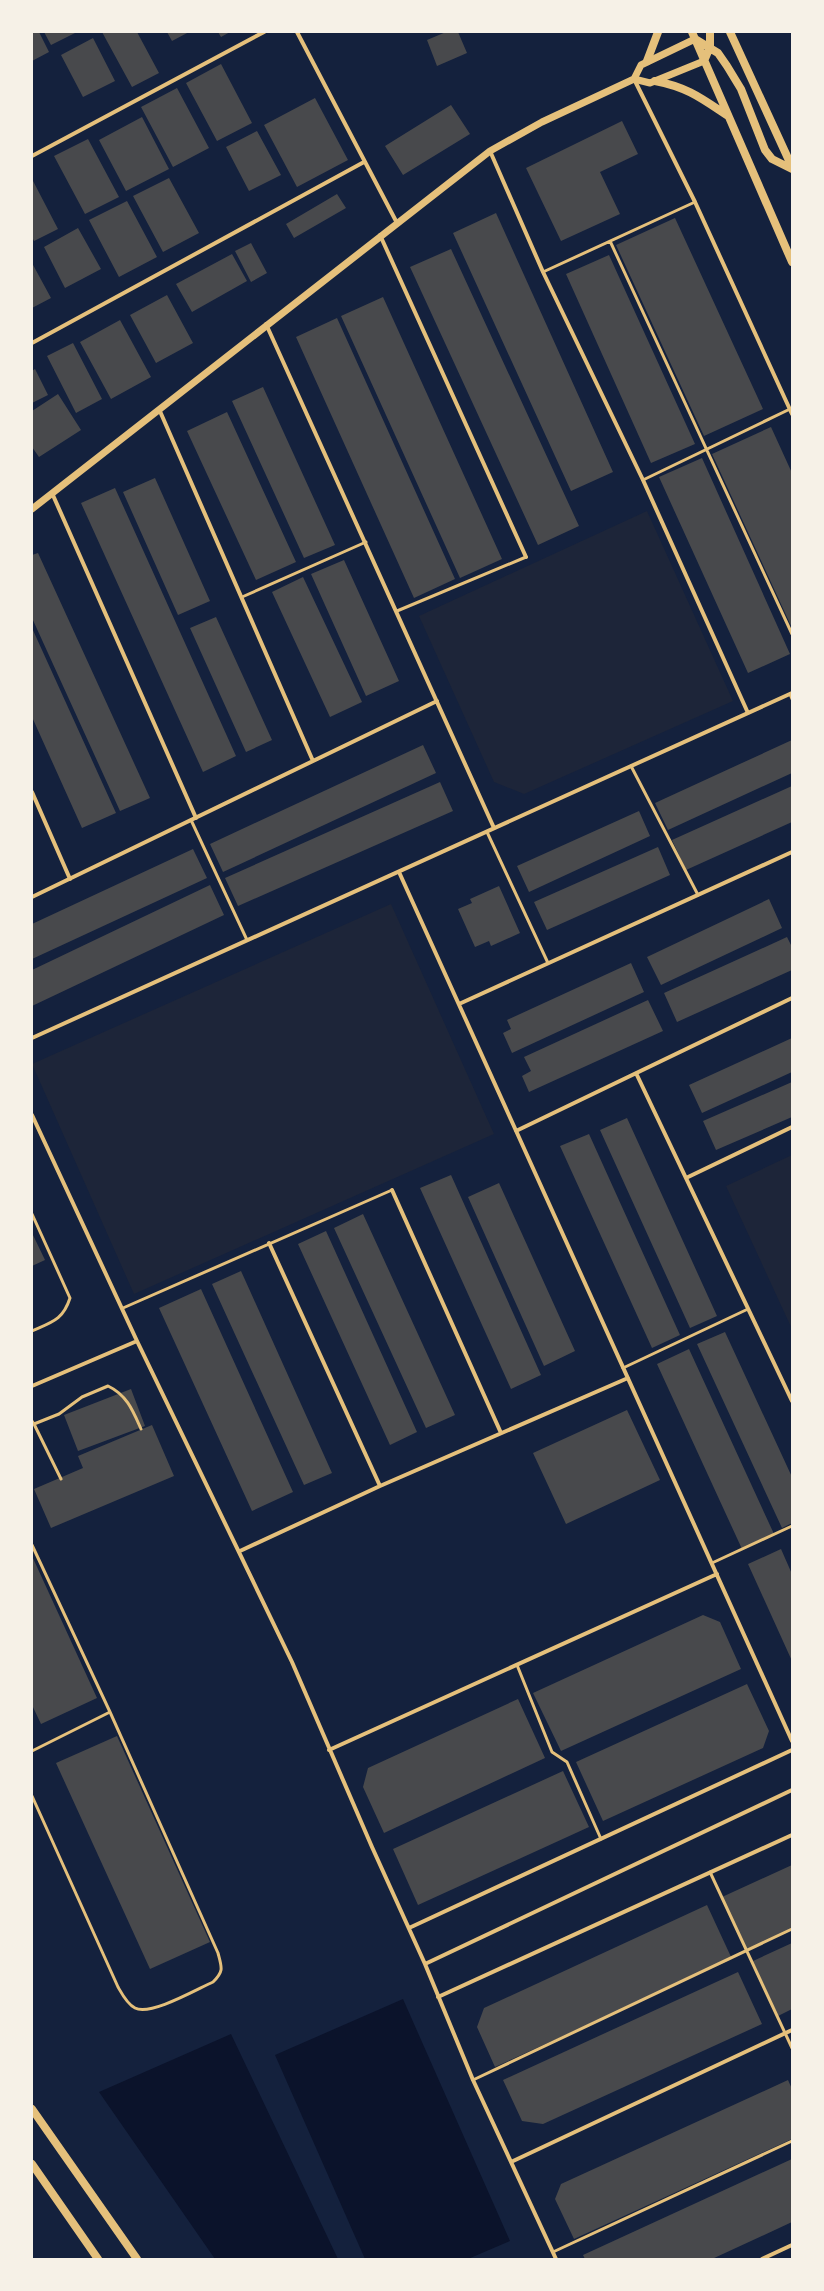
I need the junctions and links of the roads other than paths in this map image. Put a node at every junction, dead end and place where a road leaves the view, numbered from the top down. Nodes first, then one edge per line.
1 (264, 32) edge
2 (297, 32) edge
3 (658, 32) edge
4 (710, 32) edge
5 (730, 32) edge
6 (693, 35) edge
7 (710, 47) junction
8 (647, 61) junction
9 (704, 61) junction
10 (634, 79) junction
11 (655, 81) junction
12 (729, 116) junction
13 (490, 151) junction
14 (32, 156) edge
15 (364, 162) junction
16 (792, 168) edge
17 (695, 202) junction
18 (397, 223) junction
19 (380, 235) junction
20 (610, 241) junction
21 (792, 262) edge
22 (543, 272) junction
23 (266, 324) junction
24 (32, 343) edge
25 (159, 409) junction
26 (791, 411) edge
27 (706, 448) junction
28 (643, 480) junction
29 (52, 493) junction
30 (32, 509) edge
31 (366, 542) junction
32 (526, 557) joint
33 (242, 597) junction
34 (397, 611) junction
35 (792, 634) edge
36 (791, 696) edge
37 (437, 701) junction
38 (748, 714) junction
39 (313, 761) junction
40 (631, 766) junction
41 (32, 792) edge
42 (196, 818) junction
43 (190, 820) junction
44 (494, 828) junction
45 (487, 832) junction
46 (792, 852) edge
47 (399, 872) junction
48 (70, 879) junction
49 (698, 895) junction
50 (32, 897) edge
51 (247, 940) junction
52 (548, 963) junction
53 (792, 998) edge
54 (459, 1004) junction
55 (32, 1038) edge
56 (636, 1073) junction
57 (32, 1114) edge
58 (792, 1127) edge
59 (516, 1131) junction
60 (686, 1178) junction
61 (392, 1190) joint
62 (32, 1214) edge
63 (269, 1243) junction
64 (123, 1308) junction
65 (748, 1309) junction
66 (32, 1331) edge
67 (137, 1341) junction
68 (624, 1368) junction
69 (628, 1378) junction
70 (32, 1386) edge
71 (792, 1401) edge
72 (33, 1422) edge
73 (141, 1429) dead end
74 (501, 1433) junction
75 (61, 1480) dead end
76 (380, 1486) junction
77 (792, 1526) edge
78 (32, 1545) edge
79 (240, 1551) junction
80 (712, 1563) junction
81 (717, 1574) junction
82 (517, 1665) junction
83 (110, 1712) junction
84 (792, 1741) edge
85 (329, 1750) junction
86 (792, 1750) edge
87 (32, 1751) edge
88 (792, 1790) edge
89 (32, 1796) edge
90 (792, 1835) edge
91 (601, 1839) junction
92 (710, 1872) junction
93 (409, 1928) junction
94 (792, 1929) edge
95 (747, 1950) junction
96 (425, 1964) junction
97 (438, 1997) junction
98 (792, 2030) edge
99 (785, 2033) junction
100 (792, 2048) edge
101 (473, 2080) junction
102 (32, 2109) edge
103 (792, 2141) edge
104 (511, 2162) junction
105 (32, 2164) edge
106 (792, 2246) edge
107 (553, 2252) junction
108 (98, 2259) edge
109 (137, 2259) edge
110 (556, 2259) edge
111 (762, 2259) edge

1 - 14 street
2 - 15 street
3 - 8 main road
4 - 7 main road
5 - 16 main road
6 - 7 main road
6 - 8 street
6 - 9 main road
7 - 9 main road
7 - 16 main road
8 - 10 street
9 - 11 street
9 - 12 main road
10 - 11 street
10 - 13 street
10 - 17 street
11 - 12 main road
12 - 21 main road
13 - 18 street
13 - 22 street
15 - 18 street
15 - 24 street
17 - 20 lane
17 - 26 street
18 - 19 street
19 - 23 street
19 - 32 street
20 - 22 lane
20 - 27 lane
22 - 28 street
23 - 25 street
23 - 31 street
25 - 29 street
25 - 33 street
26 - 27 lane
27 - 28 lane
27 - 35 lane
28 - 38 street
29 - 30 street
29 - 42 street
31 - 33 lane
31 - 34 street
32 - 34 lane
33 - 39 street
34 - 37 street
36 - 38 street
37 - 39 street
37 - 44 street
38 - 40 street
39 - 42 street
40 - 44 street
40 - 49 lane
41 - 48 street
42 - 43 street
43 - 48 street
43 - 51 lane
44 - 45 street
45 - 47 street
45 - 52 lane
46 - 49 street
47 - 51 street
47 - 54 street
48 - 50 street
49 - 52 street
51 - 55 street
52 - 54 street
53 - 56 street
54 - 59 street
56 - 59 street
56 - 60 street
57 - 64 street
58 - 60 street
59 - 68 street
60 - 65 street
61 - 63 lane
61 - 74 street
62 - 66 lane
63 - 64 lane
63 - 76 street
64 - 67 street
65 - 68 lane
65 - 71 street
67 - 70 street
67 - 79 street
68 - 69 street
69 - 74 street
69 - 80 street
72 - 73 lane
72 - 75 lane
74 - 76 street
76 - 79 street
77 - 80 lane
78 - 83 lane
79 - 85 street
80 - 81 street
81 - 82 street
81 - 84 street
82 - 85 street
82 - 91 lane
83 - 87 lane
83 - 89 lane
85 - 93 street
86 - 91 street
88 - 96 street
90 - 92 street
91 - 93 street
92 - 95 lane
92 - 97 street
93 - 96 street
94 - 95 lane
95 - 99 lane
95 - 101 lane
96 - 97 street
97 - 101 street
98 - 99 street
99 - 100 lane
99 - 104 street
101 - 104 street
102 - 109 main road
103 - 107 lane
104 - 107 street
105 - 108 main road
106 - 111 street
107 - 110 street

